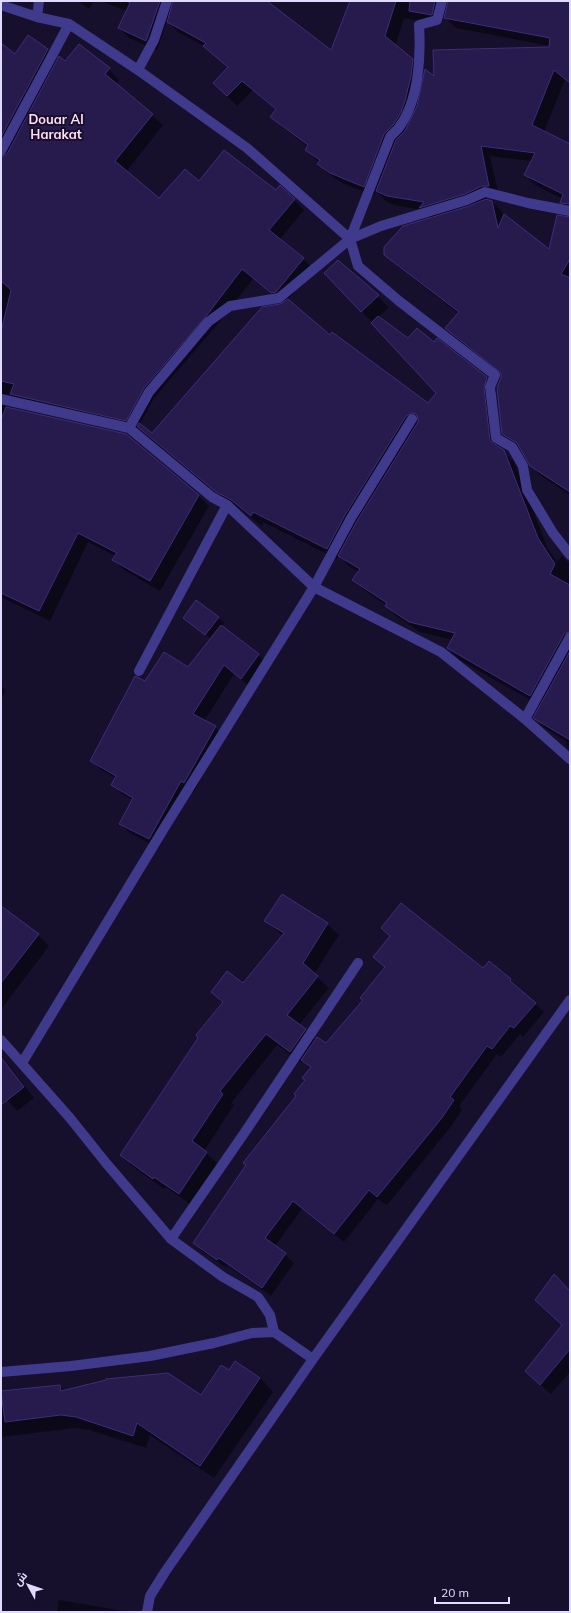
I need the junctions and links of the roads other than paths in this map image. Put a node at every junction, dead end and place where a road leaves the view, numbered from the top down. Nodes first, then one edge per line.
1 (39, 1) edge
2 (167, 1) edge
3 (442, 1) edge
4 (1, 5) edge
5 (37, 17) junction
6 (69, 24) junction
7 (138, 70) junction
8 (1, 151) edge
9 (570, 211) edge
10 (350, 238) junction
11 (1, 400) edge
12 (412, 419) dead end
13 (129, 428) junction
14 (226, 505) junction
15 (570, 554) edge
16 (314, 587) junction
17 (570, 636) edge
18 (139, 671) dead end
19 (526, 719) junction
20 (570, 759) edge
21 (358, 963) dead end
22 (570, 1000) edge
23 (1, 1040) edge
24 (22, 1062) junction
25 (171, 1239) junction
26 (274, 1332) junction
27 (313, 1359) junction
28 (1, 1372) edge
29 (147, 1612) edge

1 - 5 street
2 - 7 street
3 - 10 street
4 - 5 street
5 - 6 street
6 - 7 street
6 - 8 street
7 - 10 street
9 - 10 street
10 - 13 street
10 - 15 street
11 - 13 street
12 - 16 street
13 - 14 street
14 - 16 street
14 - 18 street
16 - 19 street
16 - 24 street
17 - 19 street
19 - 20 street
21 - 25 street
22 - 27 street
23 - 24 street
24 - 25 street
25 - 26 street
26 - 27 street
26 - 28 street
27 - 29 street

